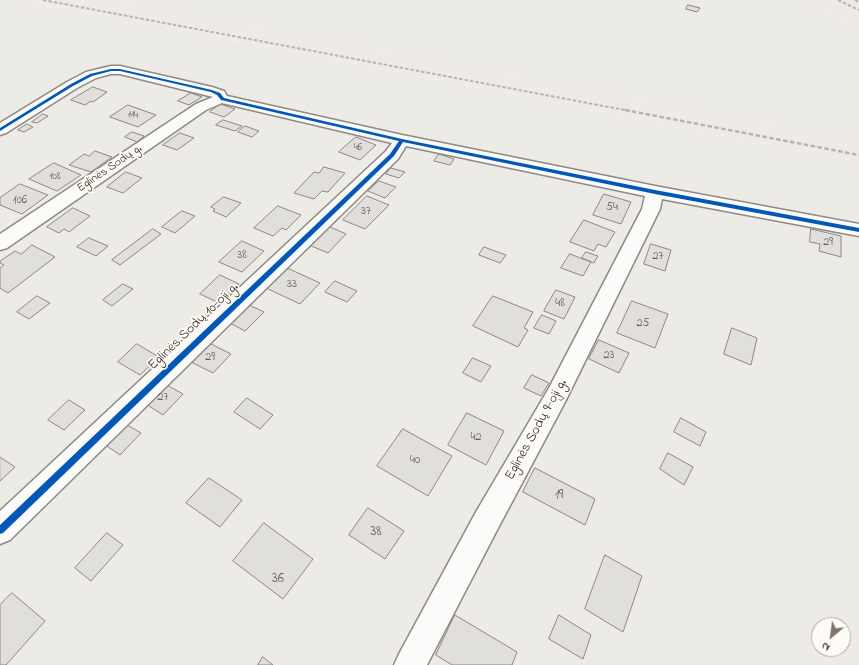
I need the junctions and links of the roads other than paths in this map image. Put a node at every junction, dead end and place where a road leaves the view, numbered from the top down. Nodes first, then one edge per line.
1 (222, 99) junction
2 (0, 130) edge
3 (402, 140) junction
4 (655, 192) junction
5 (859, 230) edge
6 (0, 243) edge
7 (0, 530) edge
8 (410, 665) edge

1 - 2 street
1 - 3 street
1 - 6 street, Eglinės Sodų g.
3 - 4 street
3 - 7 street, Eglinės Sodų 10-oji g.
4 - 5 street
4 - 8 street, Eglinės Sodų 9-oji g.

